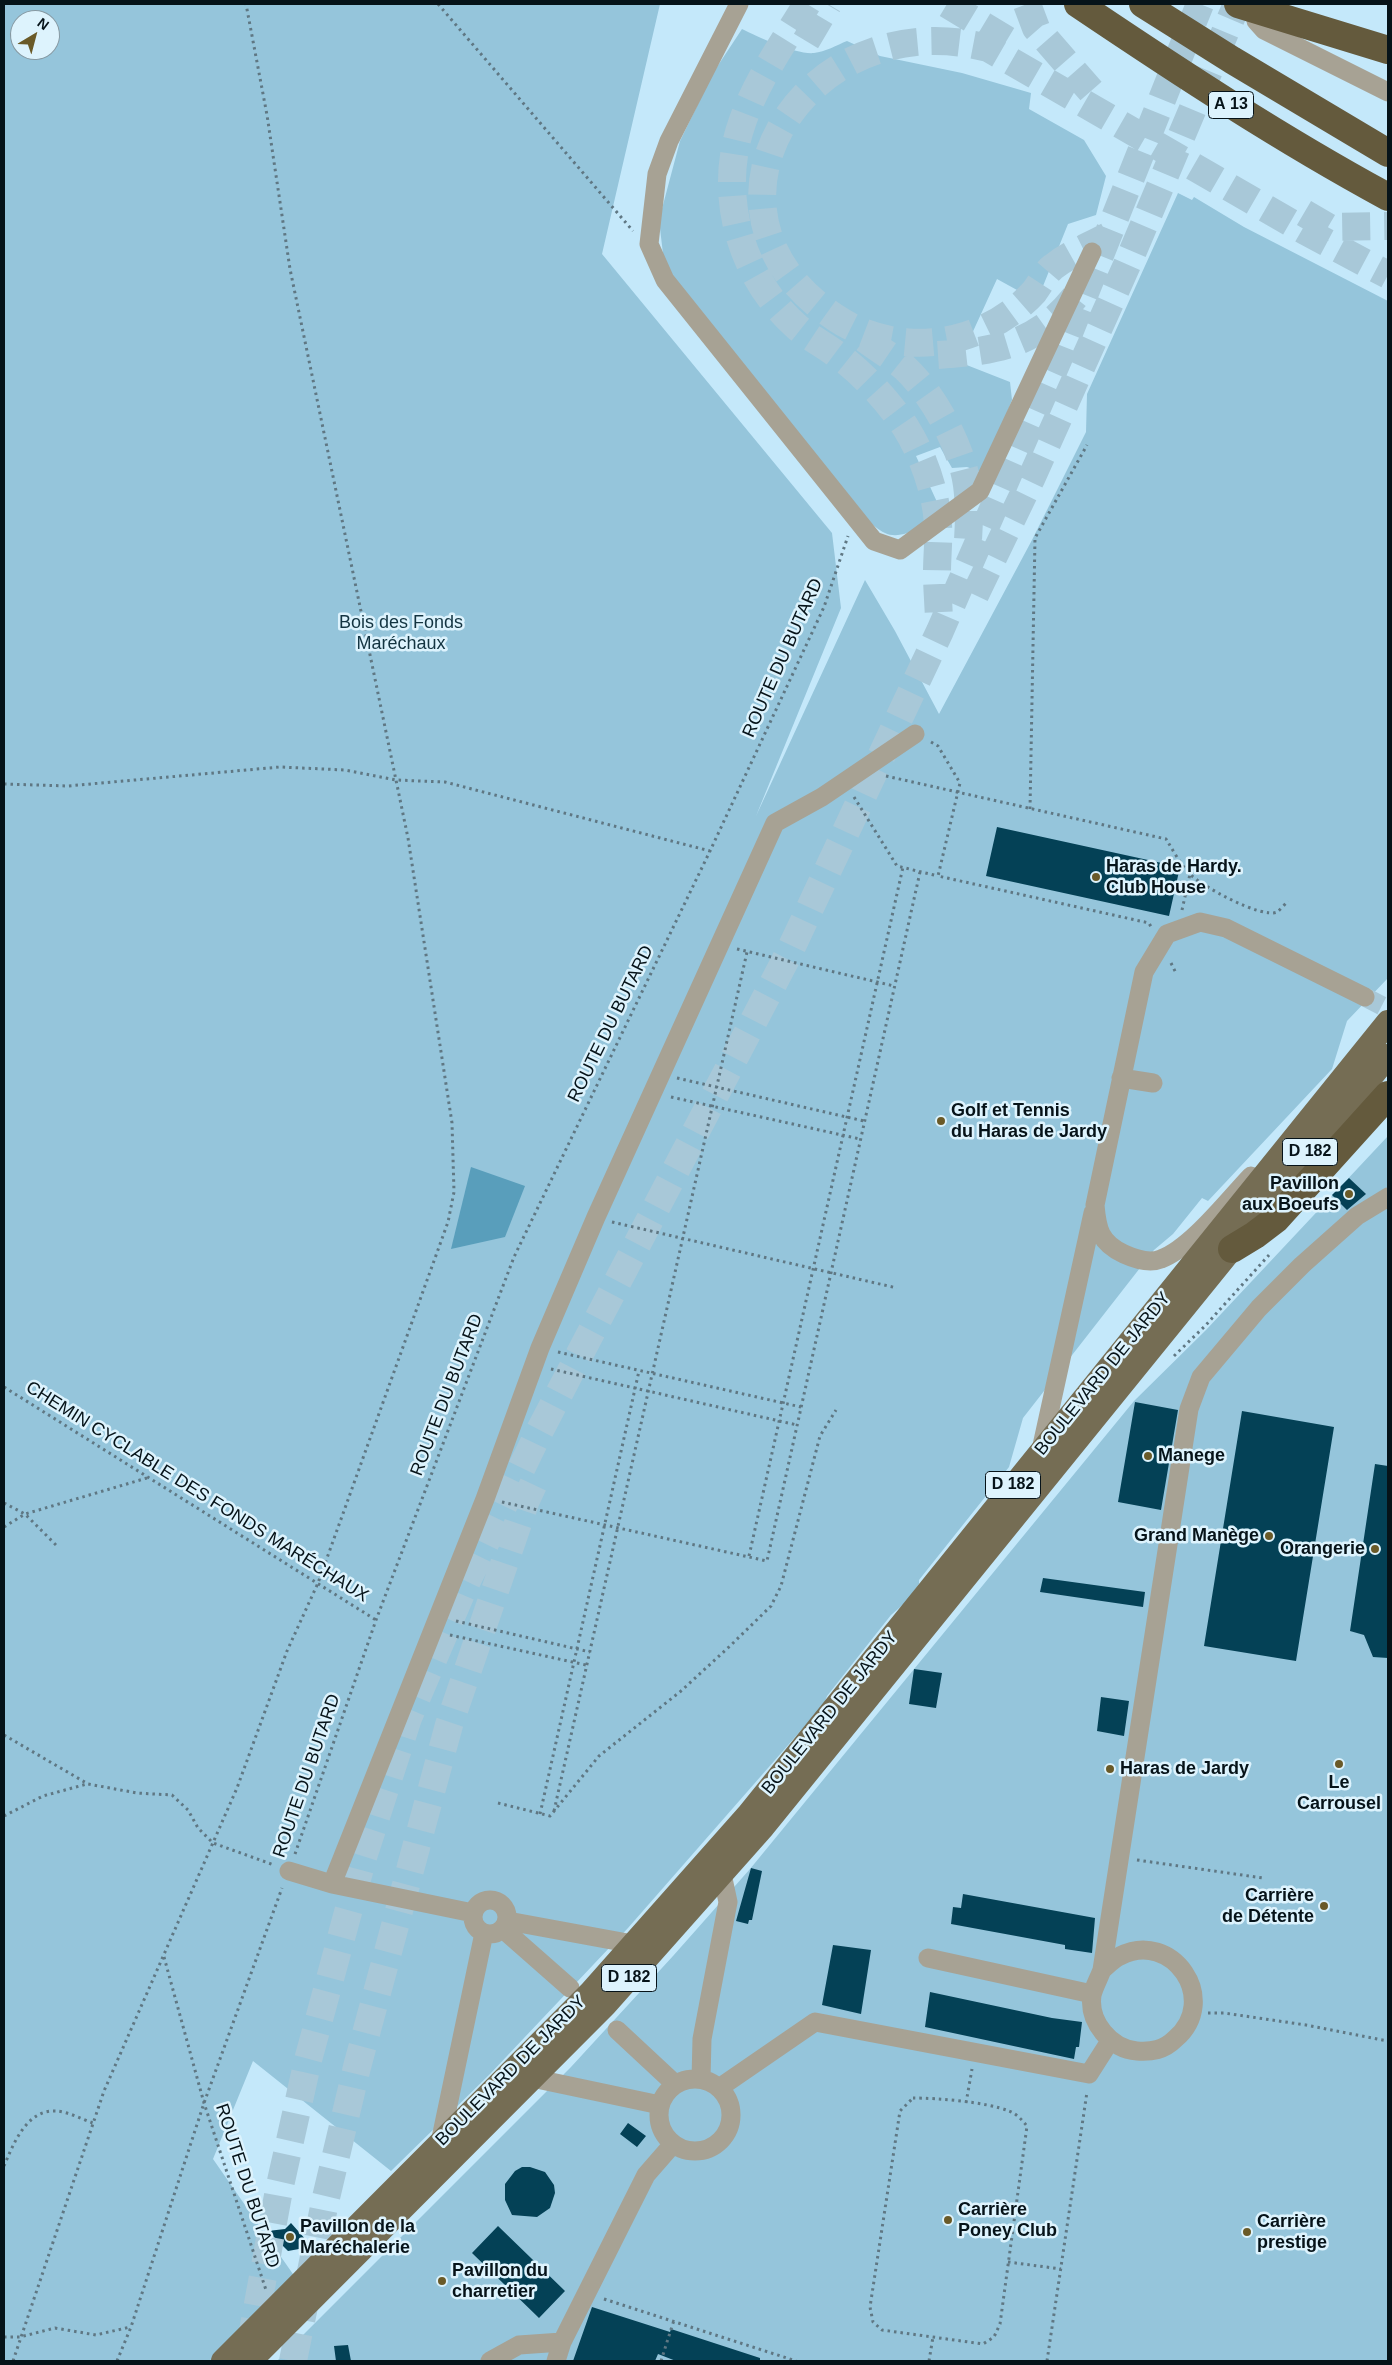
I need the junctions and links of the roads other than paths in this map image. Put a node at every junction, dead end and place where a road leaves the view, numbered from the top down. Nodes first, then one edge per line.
1 (739, 4) edge
2 (1078, 4) edge
3 (1143, 4) edge
4 (1245, 6) edge
5 (1388, 50) edge
6 (1388, 92) edge
7 (1388, 153) edge
8 (1388, 197) edge
9 (1092, 252) tunnel mouth
10 (915, 734) road end
11 (1365, 997) tunnel mouth
12 (1388, 1022) edge
13 (1385, 1060) edge
14 (1121, 1078) junction
15 (1153, 1083) dead end
16 (1380, 1104) edge
17 (1318, 1107) junction
18 (1388, 1197) edge
19 (1095, 1205) junction
20 (1232, 1249) junction
21 (1041, 1451) junction
22 (289, 1871) road end
23 (722, 1874) junction
24 (332, 1884) junction
25 (472, 1913) junction
26 (505, 1925) junction
27 (484, 1933) junction
28 (633, 1944) junction
29 (928, 1958) dead end
30 (1102, 1970) junction
31 (570, 1988) dead end
32 (1092, 1994) junction
33 (617, 2030) dead end
34 (1110, 2041) junction
35 (532, 2078) junction
36 (701, 2079) junction
37 (675, 2084) junction
38 (719, 2088) junction
39 (660, 2105) junction
40 (440, 2143) junction
41 (673, 2144) junction
42 (562, 2342) junction
43 (495, 2360) edge
44 (223, 2361) edge
45 (250, 2361) edge
46 (556, 2361) edge

1 - 9 lane
2 - 8 highway, A 13
3 - 7 highway, A 13
4 - 5 highway
4 - 6 lane
10 - 24 lane
11 - 14 lane
12 - 17 main road, BOULEVARD DE JARDY / D 182
13 - 16 lane
13 - 20 main road, BOULEVARD DE JARDY / D 182
14 - 15 lane
14 - 19 lane
16 - 20 highway
17 - 19 lane
17 - 21 main road, BOULEVARD DE JARDY / D 182
18 - 30 lane
19 - 21 lane
20 - 23 main road, BOULEVARD DE JARDY / D 182
21 - 28 main road, BOULEVARD DE JARDY / D 182
22 - 24 lane
23 - 35 main road, BOULEVARD DE JARDY / D 182
23 - 36 lane
24 - 25 lane
25 - 26 lane
25 - 27 lane
26 - 27 lane
26 - 28 lane
26 - 31 lane
27 - 40 lane
28 - 40 main road, BOULEVARD DE JARDY / D 182
29 - 32 lane
30 - 32 lane
30 - 34 lane
32 - 34 lane
33 - 37 lane
34 - 38 lane
35 - 39 lane
35 - 45 main road, BOULEVARD DE JARDY / D 182
36 - 37 lane
36 - 38 lane
37 - 39 lane
38 - 41 lane
39 - 41 lane
40 - 44 main road, BOULEVARD DE JARDY / D 182
41 - 42 lane
42 - 43 lane
42 - 46 lane

